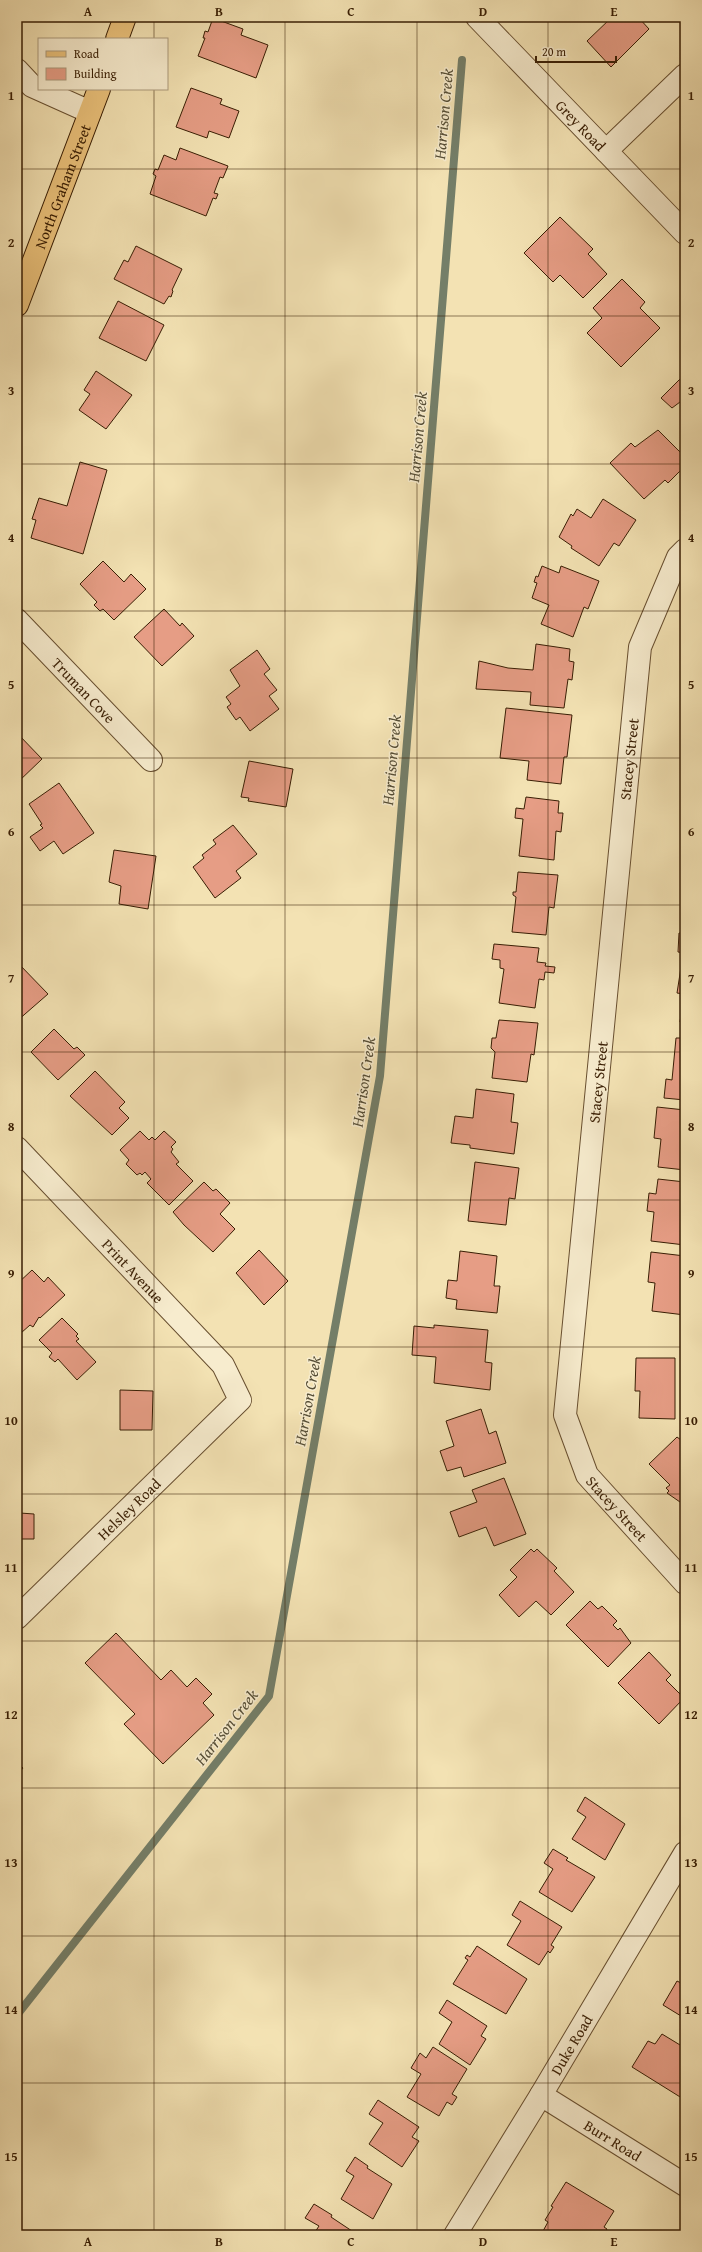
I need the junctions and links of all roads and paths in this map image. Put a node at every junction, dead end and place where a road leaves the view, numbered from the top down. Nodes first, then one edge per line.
1 (125, 17) edge
2 (477, 17) edge
3 (117, 38) edge
4 (17, 70) edge
5 (685, 75) edge
6 (38, 89) edge
7 (41, 90) edge
8 (99, 90) edge
9 (90, 112) junction
10 (606, 150) junction
11 (685, 233) edge
12 (17, 306) edge
13 (685, 550) edge
14 (17, 620) edge
15 (151, 760) dead end
16 (17, 1148) edge
17 (240, 1400) joint
18 (685, 1583) edge
19 (17, 1618) edge
20 (685, 1854) edge
21 (542, 2095) junction
22 (685, 2185) edge
23 (455, 2235) edge

1 - 3 main road
2 - 10 street, Grey Road
4 - 6 street
5 - 10 street
7 - 9 street
8 - 9 main road, North Graham Street
9 - 12 main road, North Graham Street
10 - 11 street, Grey Road
13 - 18 street, Stacey Street
14 - 15 street, Truman Cove
16 - 17 street, Print Avenue
17 - 19 street, Helsley Road
20 - 21 street, Duke Road
21 - 22 street, Burr Road
21 - 23 street, Duke Road

